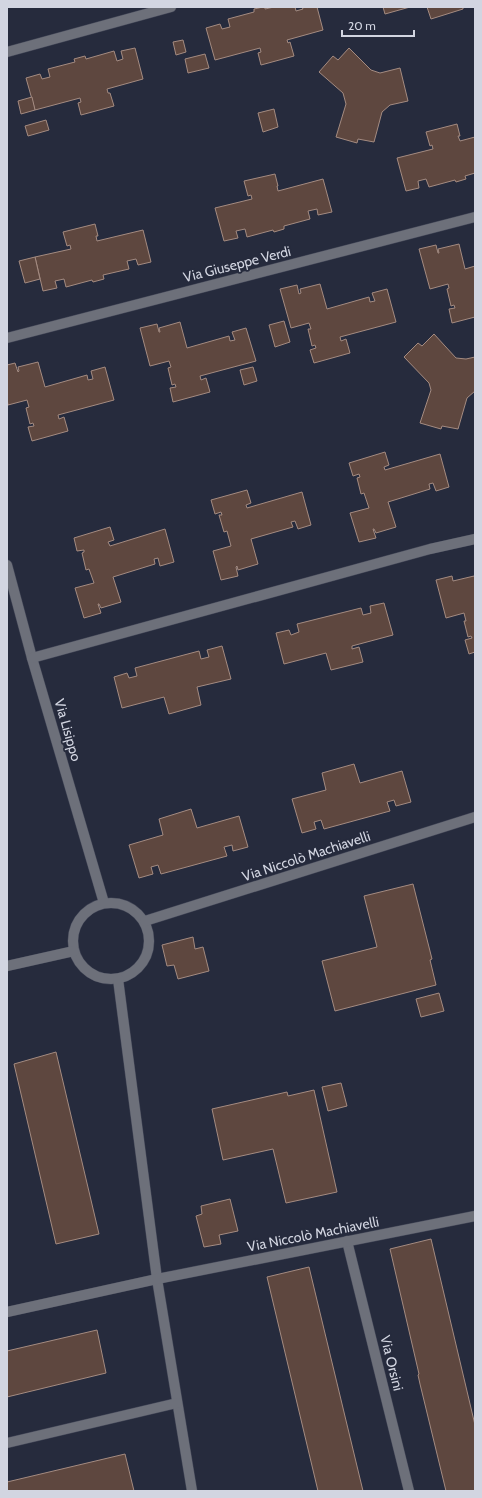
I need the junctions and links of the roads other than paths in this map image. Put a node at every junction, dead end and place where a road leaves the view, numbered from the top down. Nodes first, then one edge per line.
1 (171, 7) edge
2 (7, 52) edge
3 (475, 217) edge
4 (7, 338) edge
5 (475, 539) edge
6 (7, 566) edge
7 (32, 658) junction
8 (475, 817) edge
9 (104, 903) junction
10 (145, 922) junction
11 (74, 951) junction
12 (7, 966) edge
13 (118, 979) junction
14 (475, 1216) edge
15 (347, 1241) junction
16 (157, 1279) junction
17 (7, 1312) edge
18 (178, 1403) junction
19 (7, 1442) edge
20 (192, 1491) edge
21 (409, 1491) edge

1 - 2 street
3 - 4 street, Via Giuseppe Verdi
5 - 7 street
6 - 7 street, Via Lisippo
7 - 9 street, Via Lisippo
8 - 10 street, Via Niccolò Machiavelli
9 - 10 street
9 - 11 street
10 - 13 street
11 - 12 street
11 - 13 street
13 - 16 street
14 - 15 street, Via Niccolò Machiavelli
15 - 16 street, Via Niccolò Machiavelli
15 - 21 street, Via Orsini
16 - 17 street, Via Niccolò Machiavelli
16 - 18 street
18 - 19 street
18 - 20 street

